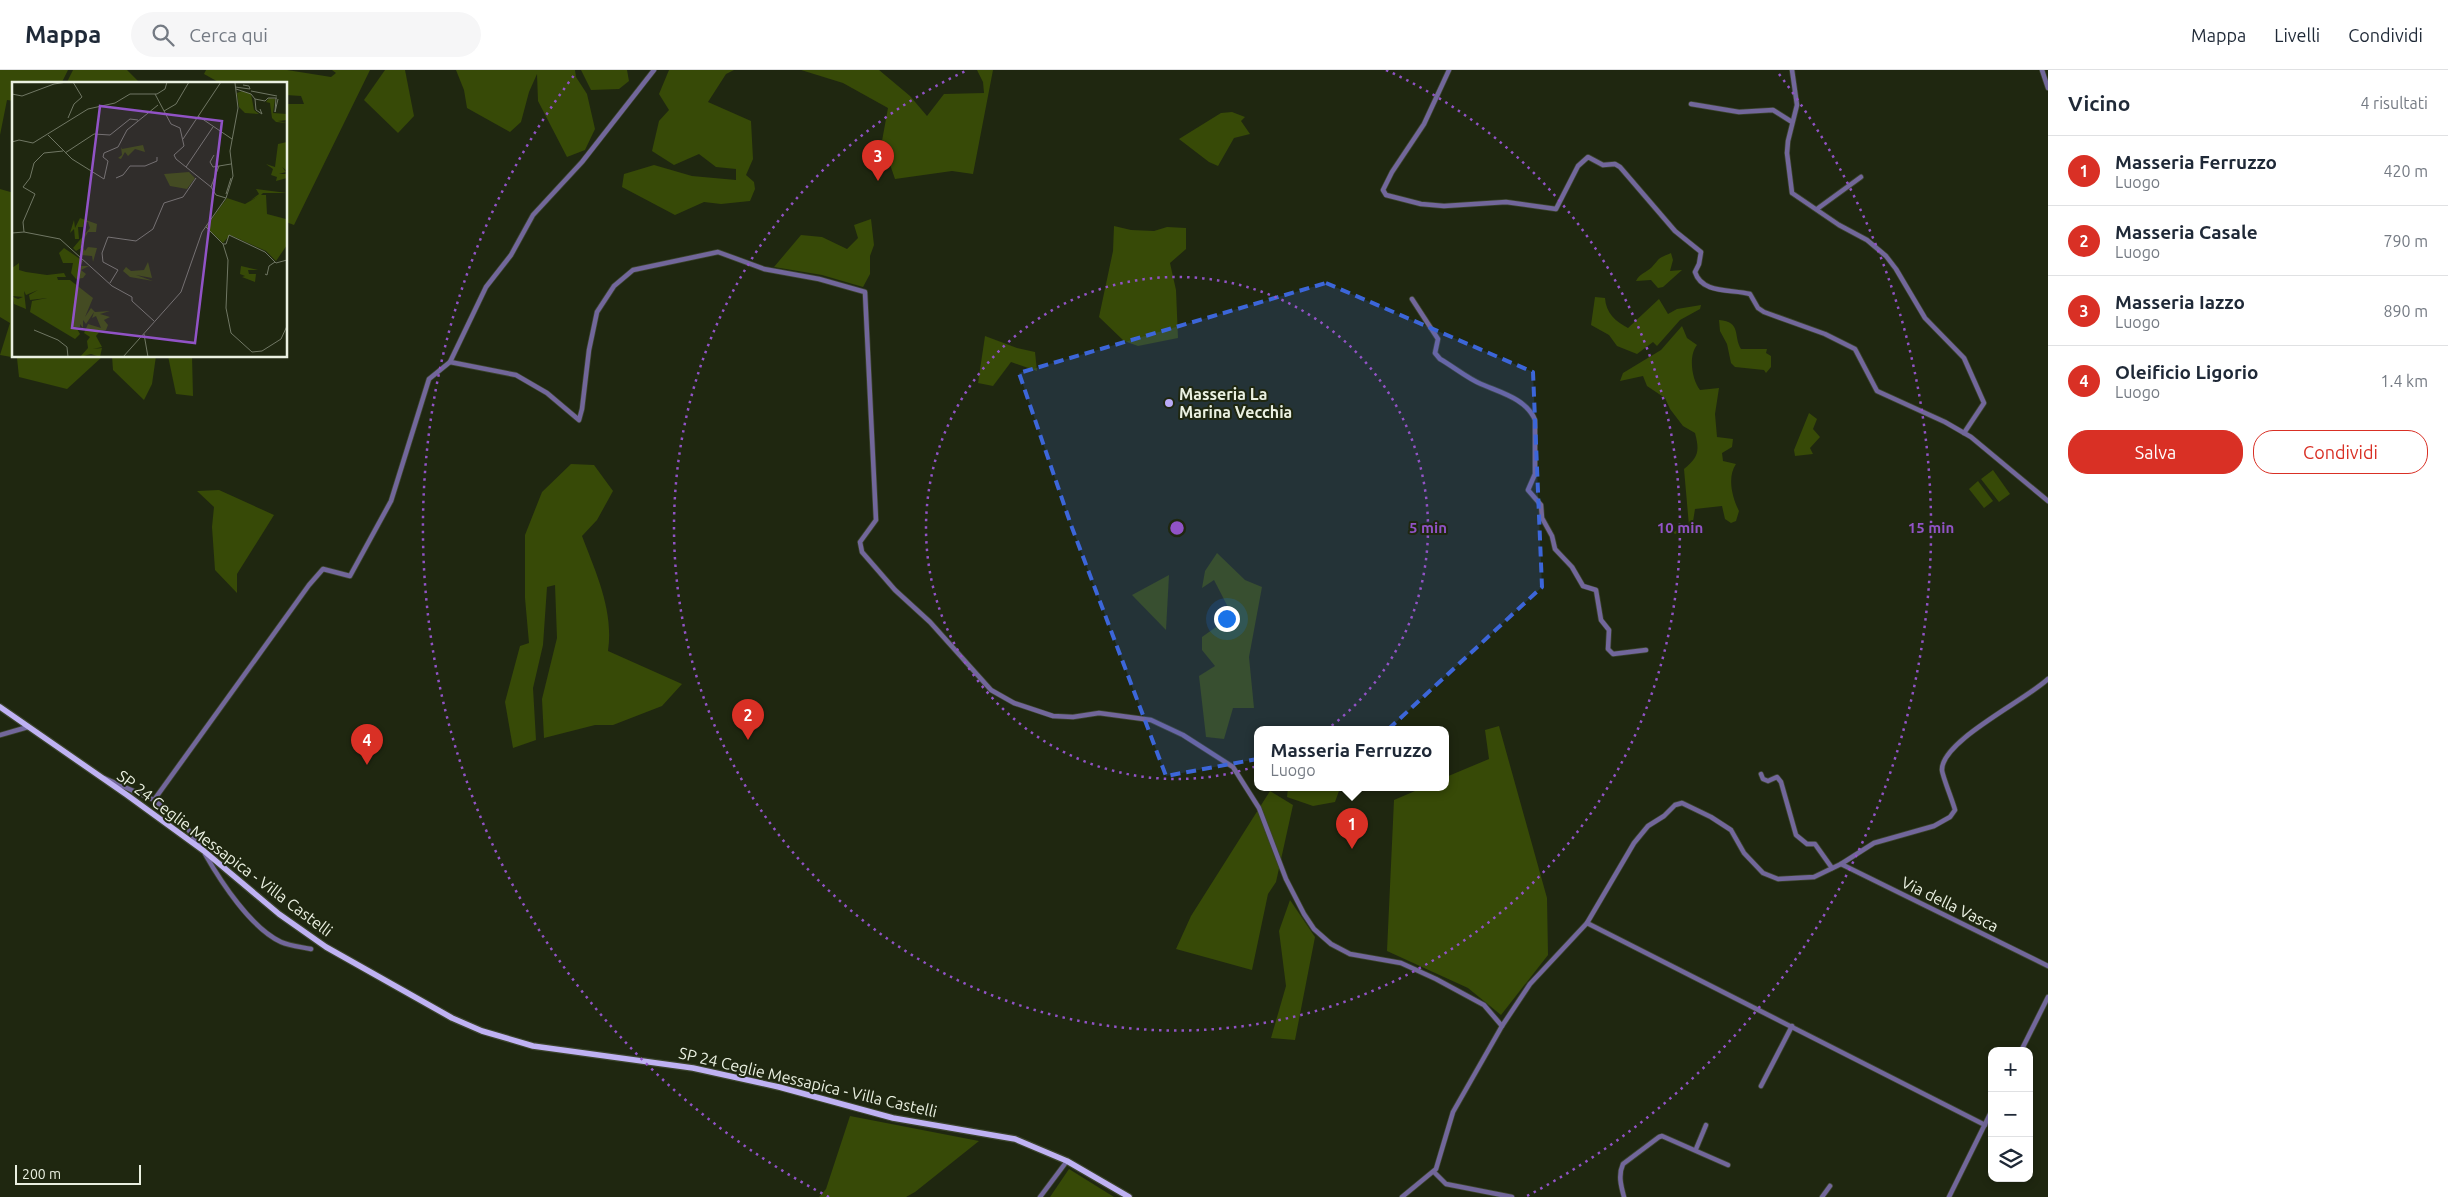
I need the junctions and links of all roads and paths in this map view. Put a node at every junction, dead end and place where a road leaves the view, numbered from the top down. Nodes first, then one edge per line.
1 (654, 70) edge
2 (1449, 70) edge
3 (1792, 70) edge
4 (2042, 70) edge
5 (2048, 88) edge
6 (1691, 104) dead end
7 (1792, 122) junction
8 (1861, 177) dead end
9 (1817, 209) junction
10 (1412, 300) dead end
11 (450, 362) junction
12 (1964, 433) junction
13 (2048, 501) edge
14 (1646, 650) dead end
15 (2048, 680) edge
16 (0, 707) edge
17 (28, 727) junction
18 (0, 735) edge
19 (1761, 774) dead end
20 (100, 776) junction
21 (154, 800) junction
22 (204, 852) junction
23 (1841, 864) junction
24 (1832, 868) junction
25 (1587, 923) junction
26 (311, 949) dead end
27 (2048, 966) edge
28 (2048, 997) edge
29 (1502, 1026) junction
30 (1792, 1026) junction
31 (2023, 1047) edge
32 (1761, 1086) dead end
33 (1988, 1118) edge
34 (1985, 1124) junction
35 (1706, 1125) dead end
36 (1696, 1149) junction
37 (1067, 1161) junction
38 (1728, 1165) dead end
39 (1434, 1172) junction
40 (1830, 1186) dead end
41 (1040, 1197) edge
42 (1128, 1197) edge
43 (1402, 1197) edge
44 (1512, 1197) edge
45 (1624, 1197) edge
46 (1822, 1197) edge
47 (1949, 1197) edge

1 - 11 street
2 - 12 street
3 - 7 street
4 - 5 street
6 - 7 street
7 - 9 street
8 - 9 street
9 - 12 street
10 - 14 street
11 - 21 street
11 - 29 street
12 - 13 street
15 - 23 street
16 - 17 main road, SP 24 Ceglie Messapica - Villa Castelli
17 - 18 street
17 - 20 main road, SP 24 Ceglie Messapica - Villa Castelli
19 - 24 street
20 - 21 street
20 - 22 main road, SP 24 Ceglie Messapica - Villa Castelli
21 - 22 street
22 - 26 street
22 - 37 main road, SP 24 Ceglie Messapica - Villa Castelli
23 - 24 street
23 - 27 street, Via della Vasca
24 - 25 street
25 - 29 street
25 - 30 street
28 - 31 street
29 - 39 street
30 - 32 street
30 - 34 street
33 - 34 street
34 - 47 street
35 - 36 street
36 - 38 street
36 - 45 street
37 - 41 street
37 - 42 main road, SP 24 Ceglie Messapica - Villa Castelli
39 - 43 street
39 - 44 street
40 - 46 street

